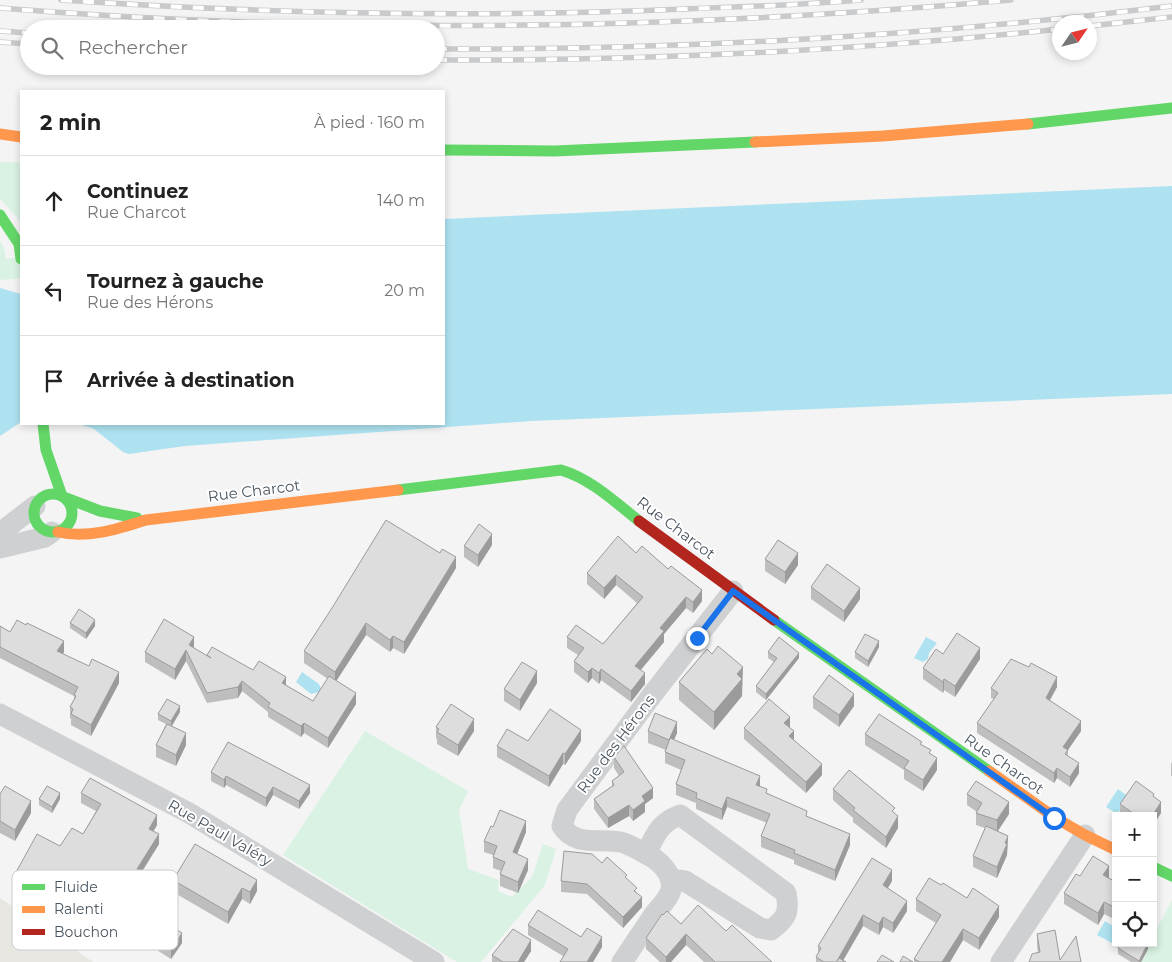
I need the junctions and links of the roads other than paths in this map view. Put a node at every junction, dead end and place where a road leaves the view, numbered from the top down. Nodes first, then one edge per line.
1 (1172, 108) edge
2 (0, 134) edge
3 (0, 139) edge
4 (20, 140) edge
5 (20, 140) edge
6 (20, 140) edge
7 (0, 145) edge
8 (445, 150) edge
9 (0, 214) edge
10 (20, 252) edge
11 (44, 429) edge
12 (46, 450) junction
13 (42, 472) dead end
14 (37, 497) junction
15 (64, 497) junction
16 (146, 520) junction
17 (55, 532) junction
18 (0, 533) edge
19 (0, 548) edge
20 (733, 591) junction
21 (0, 714) edge
22 (1085, 835) junction
23 (1112, 848) edge
24 (646, 854) junction
25 (1157, 869) edge
26 (1172, 876) edge
27 (670, 879) junction
28 (434, 962) edge
29 (622, 962) edge
30 (1000, 962) edge

1 - 8 street
2 - 4 street
3 - 5 street
6 - 7 street
9 - 10 street
11 - 12 street
12 - 13 street
12 - 15 street
14 - 15 street
14 - 17 street
14 - 18 street
15 - 16 street, Rue Charcot
15 - 17 street
16 - 17 street, Rue Charcot
16 - 20 street, Rue Charcot
17 - 19 street
20 - 22 street, Rue Charcot
20 - 24 street, Rue des Hérons
21 - 28 street, Rue Paul Valéry
22 - 23 street, Rue Charcot
22 - 30 street
24 - 27 street
24 - 27 street
25 - 26 street
27 - 29 street

